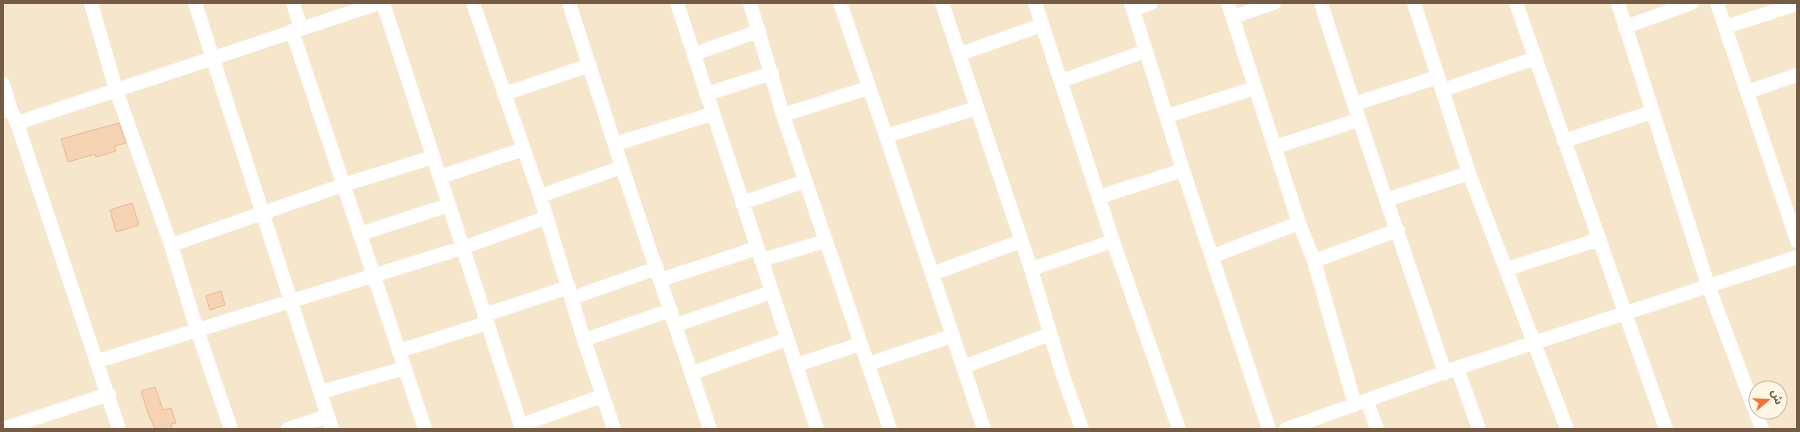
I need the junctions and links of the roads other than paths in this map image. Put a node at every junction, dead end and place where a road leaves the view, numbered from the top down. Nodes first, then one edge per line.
1 (91, 3) edge
2 (195, 3) edge
3 (292, 3) edge
4 (379, 3) edge
5 (383, 3) edge
6 (473, 3) edge
7 (569, 3) edge
8 (677, 3) edge
9 (752, 3) edge
10 (840, 3) edge
11 (942, 3) edge
12 (1035, 3) edge
13 (1151, 3) edge
14 (1228, 3) edge
15 (1274, 3) edge
16 (1414, 3) edge
17 (1516, 3) edge
18 (1618, 3) edge
19 (1692, 3) edge
20 (1717, 3) edge
21 (1326, 4) edge
22 (1797, 4) edge
23 (1132, 6) edge
24 (1233, 18) junction
25 (1042, 26) junction
26 (1725, 26) junction
27 (1625, 27) junction
28 (296, 29) junction
29 (759, 31) junction
30 (1146, 51) junction
31 (694, 54) junction
32 (960, 54) junction
33 (1536, 58) junction
34 (213, 59) junction
35 (590, 65) junction
36 (772, 74) junction
37 (1797, 75) edge
38 (1438, 77) junction
39 (1061, 81) junction
40 (3, 84) edge
41 (868, 88) junction
42 (1255, 88) junction
43 (116, 90) junction
44 (1443, 90) junction
45 (1747, 92) junction
46 (504, 94) junction
47 (706, 94) junction
48 (1354, 104) junction
49 (977, 108) junction
50 (1652, 112) junction
51 (712, 114) junction
52 (10, 115) edge
53 (783, 115) junction
54 (1167, 116) junction
55 (1358, 120) junction
56 (886, 136) junction
57 (1564, 141) junction
58 (615, 144) junction
59 (1275, 148) junction
60 (524, 149) junction
61 (433, 157) junction
62 (622, 167) junction
63 (1183, 170) junction
64 (1469, 173) junction
65 (440, 177) junction
66 (805, 181) junction
67 (343, 186) junction
68 (540, 196) junction
69 (1099, 197) junction
70 (1386, 200) junction
71 (742, 203) junction
72 (449, 205) junction
73 (263, 214) junction
74 (546, 218) junction
75 (1299, 223) junction
76 (1398, 230) junction
77 (360, 234) junction
78 (1600, 239) junction
79 (826, 241) junction
80 (1021, 241) junction
81 (1113, 241) junction
82 (1797, 241) edge
83 (171, 245) junction
84 (462, 248) junction
85 (759, 254) junction
86 (1212, 256) junction
87 (1797, 257) edge
88 (1314, 261) junction
89 (1031, 269) junction
90 (1507, 269) junction
91 (373, 274) junction
92 (659, 274) junction
93 (932, 274) junction
94 (1708, 285) junction
95 (772, 292) junction
96 (570, 293) junction
97 (290, 301) junction
98 (671, 310) junction
99 (1626, 312) junction
100 (485, 319) junction
101 (676, 325) junction
102 (197, 330) junction
103 (1050, 334) junction
104 (952, 336) junction
105 (787, 339) junction
106 (584, 340) junction
107 (1535, 343) junction
108 (861, 344) junction
109 (399, 351) junction
110 (98, 361) junction
111 (868, 364) junction
112 (796, 365) junction
113 (962, 367) junction
114 (404, 368) junction
115 (1451, 370) junction
116 (692, 373) junction
117 (321, 392) junction
118 (109, 394) junction
119 (602, 396) junction
120 (1361, 403) junction
121 (330, 422) edge
122 (24, 426) edge
123 (521, 427) edge
124 (3, 429) edge
125 (119, 429) edge
126 (231, 429) edge
127 (288, 429) edge
128 (425, 429) edge
129 (614, 429) edge
130 (710, 429) edge
131 (817, 429) edge
132 (890, 429) edge
133 (984, 429) edge
134 (1082, 429) edge
135 (1179, 429) edge
136 (1269, 429) edge
137 (1286, 429) edge
138 (1376, 429) edge
139 (1479, 429) edge
140 (1567, 429) edge
141 (1666, 429) edge
142 (1762, 429) edge

1 - 43 street
2 - 34 street
3 - 28 street
4 - 28 street
5 - 61 street
6 - 46 street
7 - 35 street
8 - 31 street
9 - 29 street
10 - 41 street
11 - 32 street
12 - 25 street
13 - 23 street
14 - 24 street
15 - 24 street
16 - 38 street
17 - 33 street
18 - 27 street
19 - 27 street
20 - 26 street
21 - 48 street
22 - 26 street
23 - 30 street
24 - 42 street
25 - 32 street
25 - 39 street
26 - 45 street
27 - 50 street
28 - 34 street
28 - 67 street
29 - 31 street
29 - 36 street
30 - 39 street
30 - 54 street
31 - 47 street
32 - 49 street
33 - 44 street
33 - 57 street
34 - 43 street
34 - 73 street
35 - 46 street
35 - 58 street
36 - 47 street
36 - 53 street
37 - 45 street
38 - 44 street
38 - 48 street
39 - 69 street
40 - 52 street
41 - 53 street
41 - 56 street
42 - 54 street
42 - 59 street
43 - 52 street
43 - 83 street
44 - 64 street
45 - 82 street
46 - 60 street
47 - 51 street
48 - 55 street
49 - 56 street
49 - 80 street
50 - 57 street
50 - 94 street
51 - 58 street
51 - 71 street
52 - 110 street
53 - 66 street
54 - 63 street
55 - 59 street
55 - 70 street
56 - 93 street
57 - 78 street
58 - 62 street
59 - 75 street
60 - 65 street
60 - 68 street
61 - 65 street
61 - 67 street
62 - 68 street
62 - 92 street
63 - 69 street
63 - 86 street
64 - 70 street
64 - 90 street
65 - 72 street
66 - 71 street
66 - 79 street
67 - 73 street
67 - 77 street
68 - 74 street
69 - 81 street
70 - 76 street
71 - 85 street
72 - 77 street
72 - 84 street
73 - 83 street
73 - 97 street
74 - 84 street
74 - 96 street
75 - 86 street
75 - 88 street
76 - 88 street
76 - 115 street
77 - 91 street
78 - 90 street
78 - 99 street
79 - 85 street
79 - 108 street
80 - 89 street
80 - 93 street
81 - 89 street
81 - 135 street
83 - 102 street
84 - 91 street
84 - 100 street
85 - 92 street
85 - 95 street
86 - 136 street
87 - 94 street
88 - 120 street
89 - 103 street
90 - 107 street
91 - 97 street
91 - 109 street
92 - 96 street
92 - 98 street
93 - 104 street
94 - 99 street
94 - 142 street
95 - 101 street
95 - 105 street
96 - 100 street
96 - 106 street
97 - 102 street
97 - 117 street
98 - 101 street
98 - 106 street
99 - 107 street
99 - 141 street
100 - 109 street
100 - 123 street
101 - 116 street
102 - 110 street
102 - 126 street
103 - 113 street
103 - 134 street
104 - 111 street
104 - 113 street
105 - 112 street
105 - 116 street
106 - 119 street
107 - 115 street
107 - 140 street
108 - 111 street
108 - 112 street
109 - 114 street
110 - 118 street
111 - 132 street
112 - 131 street
113 - 133 street
114 - 117 street
114 - 128 street
115 - 120 street
115 - 139 street
116 - 130 street
117 - 121 street
118 - 122 street
118 - 125 street
119 - 123 street
119 - 129 street
120 - 137 street
120 - 138 street
121 - 127 street
122 - 124 street

